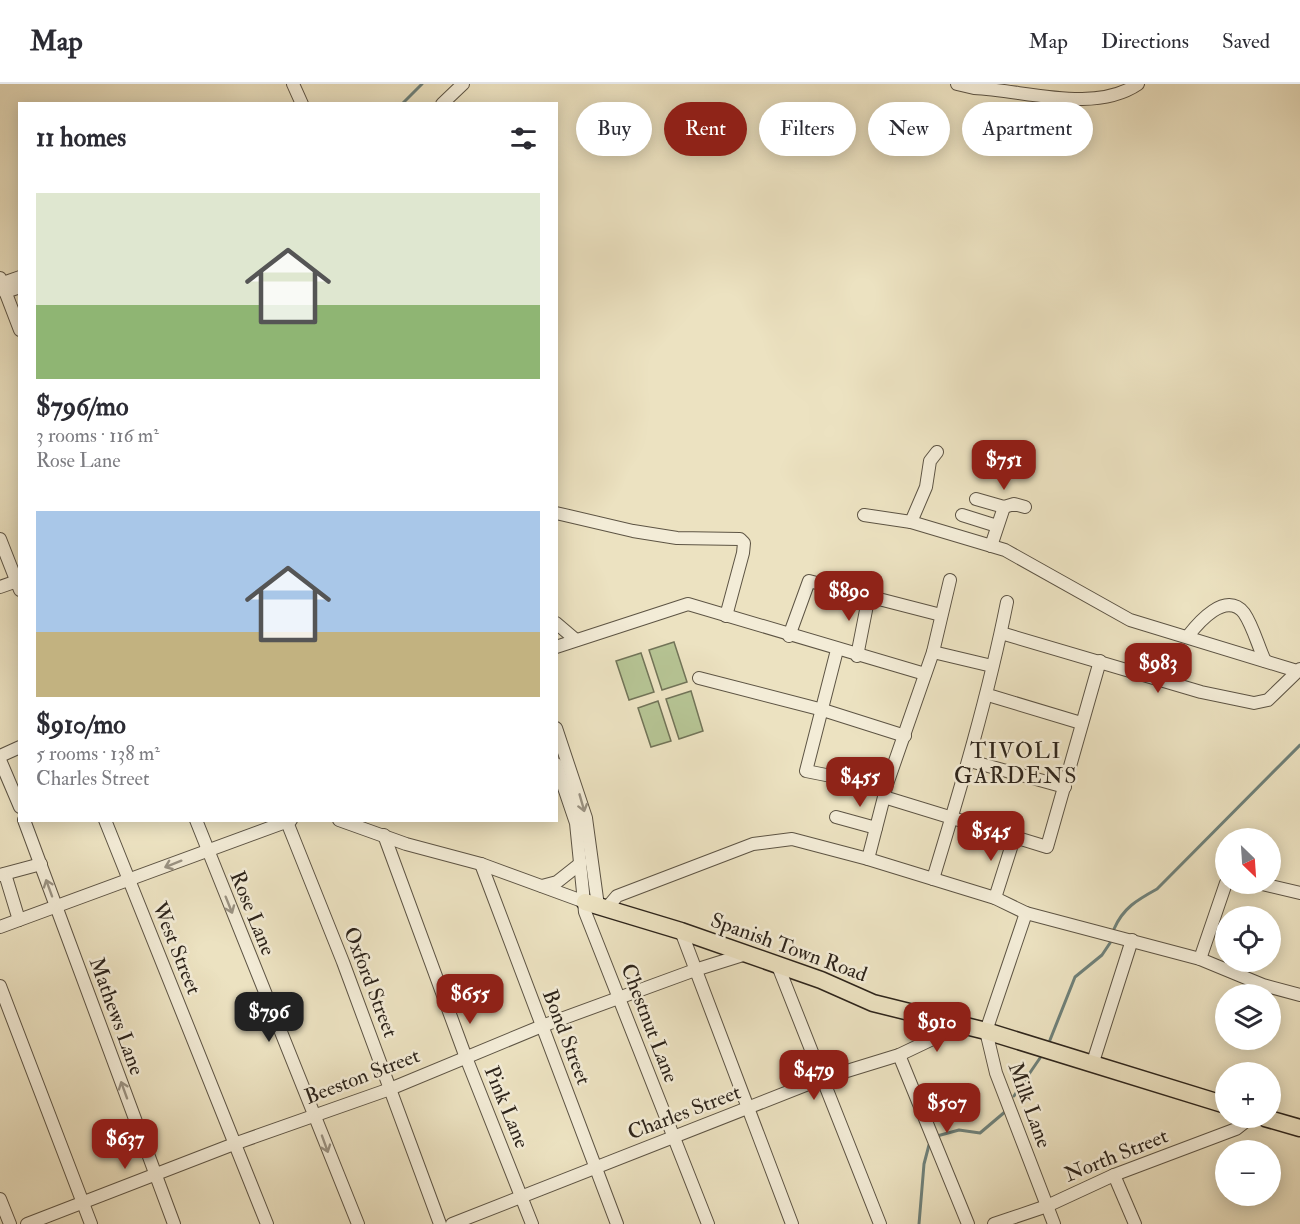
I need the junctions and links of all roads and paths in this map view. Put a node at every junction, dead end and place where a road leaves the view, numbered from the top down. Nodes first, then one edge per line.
1 (293, 84) edge
2 (463, 84) edge
3 (957, 84) edge
4 (1138, 84) edge
5 (301, 102) edge
6 (444, 102) edge
7 (18, 278) edge
8 (2, 285) edge
9 (18, 287) edge
10 (18, 325) edge
11 (937, 452) dead end
12 (976, 499) dead end
13 (1004, 507) junction
14 (1025, 507) dead end
15 (558, 513) edge
16 (864, 515) dead end
17 (962, 515) dead end
18 (910, 522) junction
19 (997, 526) junction
20 (0, 539) edge
21 (991, 546) junction
22 (950, 580) dead end
23 (18, 584) edge
24 (0, 588) edge
25 (869, 595) junction
26 (1006, 602) dead end
27 (941, 615) junction
28 (726, 616) junction
29 (558, 625) edge
30 (1000, 633) junction
31 (789, 636) junction
32 (1188, 636) junction
33 (576, 640) junction
34 (558, 646) edge
35 (837, 650) junction
36 (933, 652) junction
37 (857, 656) junction
38 (1100, 661) junction
39 (1265, 661) junction
40 (992, 666) junction
41 (1298, 670) edge
42 (925, 674) junction
43 (699, 678) dead end
44 (988, 695) junction
45 (823, 710) junction
46 (1081, 723) junction
47 (558, 734) edge
48 (905, 736) junction
49 (18, 748) edge
50 (0, 758) edge
51 (970, 761) junction
52 (558, 770) edge
53 (1065, 787) junction
54 (885, 792) junction
55 (18, 802) edge
56 (836, 817) dead end
57 (951, 819) junction
58 (25, 822) edge
59 (106, 822) edge
60 (197, 822) edge
61 (286, 822) edge
62 (289, 822) edge
63 (345, 822) edge
64 (876, 828) junction
65 (384, 835) junction
66 (1015, 835) junction
67 (207, 851) junction
68 (868, 859) junction
69 (581, 863) junction
70 (41, 864) junction
71 (481, 864) junction
72 (3, 875) edge
73 (933, 879) junction
74 (129, 882) junction
75 (542, 886) junction
76 (1281, 888) edge
77 (1300, 893) edge
78 (1222, 894) edge
79 (995, 898) junction
80 (597, 906) junction
81 (57, 908) junction
82 (1026, 912) junction
83 (19, 920) junction
84 (0, 927) edge
85 (681, 931) junction
86 (1132, 940) junction
87 (746, 954) junction
88 (1200, 959) junction
89 (778, 966) junction
90 (695, 970) junction
91 (0, 986) edge
92 (1300, 995) edge
93 (620, 997) junction
94 (962, 1025) junction
95 (542, 1026) junction
96 (986, 1031) junction
97 (465, 1055) junction
98 (899, 1055) junction
99 (1093, 1062) junction
100 (821, 1079) junction
101 (390, 1089) junction
102 (1215, 1101) edge
103 (748, 1109) junction
104 (314, 1115) junction
105 (1281, 1123) edge
106 (1237, 1128) edge
107 (1300, 1128) edge
108 (674, 1137) junction
109 (234, 1144) junction
110 (596, 1166) junction
111 (155, 1175) junction
112 (1114, 1175) junction
113 (522, 1198) junction
114 (0, 1199) edge
115 (83, 1202) junction
116 (1047, 1206) junction
117 (10, 1224) edge
118 (27, 1224) edge
119 (91, 1224) edge
120 (174, 1224) edge
121 (267, 1224) edge
122 (358, 1224) edge
123 (440, 1224) edge
124 (452, 1224) edge
125 (532, 1224) edge
126 (617, 1224) edge
127 (708, 1224) edge
128 (792, 1224) edge
129 (880, 1224) edge
130 (968, 1224) edge
131 (994, 1224) edge
132 (1054, 1224) edge
133 (1135, 1224) edge

1 - 5 street
2 - 6 street
3 - 4 street
7 - 8 street
8 - 9 street
8 - 10 street
11 - 18 street
12 - 13 street
13 - 14 street
13 - 19 street
15 - 28 street
16 - 18 street
17 - 19 street
18 - 21 street
19 - 21 street
20 - 23 street
21 - 32 street
22 - 27 street
23 - 24 street
25 - 27 street
25 - 31 street
25 - 37 street
26 - 30 street
27 - 36 street
28 - 31 street
28 - 33 street
29 - 33 street
30 - 38 street
30 - 40 street
31 - 35 street
32 - 39 street
32 - 39 street
33 - 34 street
35 - 37 street
35 - 45 street
36 - 40 street
36 - 42 street
37 - 42 street
38 - 41 street
38 - 46 street
39 - 41 street
40 - 44 street
42 - 48 street
43 - 45 street
44 - 46 street
44 - 51 street
45 - 48 street
45 - 54 street
46 - 53 street
47 -> 80 street
48 - 54 street
49 - 50 street
50 - 55 street
51 - 53 street
51 - 57 street
52 - 69 street
53 - 66 street
54 - 57 street
54 - 64 street
56 - 64 street
57 - 66 street
57 - 73 street
58 - 70 street, Mathews Lane
59 - 74 street, West Street
60 - 67 street, Rose Lane
61 - 67 street
62 - 101 street, Oxford Street
63 - 65 street, Spanish Town Road
64 - 68 street
65 - 71 street, Spanish Town Road
65 - 97 street, Pink Lane
66 - 79 street
67 -> 74 street
67 -> 104 street, Rose Lane
68 - 73 street
68 - 80 street
69 - 75 street
69 - 80 street
70 - 72 street
81 -> 70 street, Mathews Lane
71 - 75 street, Spanish Town Road
71 - 95 street, Bond Street
72 - 83 street
73 - 79 street
74 - 81 street
74 - 109 street, West Street
75 - 80 street, Spanish Town Road
76 - 77 street
78 - 88 street
79 - 82 street
80 - 85 main road, Spanish Town Road
80 - 93 street, Chestnut Lane
81 - 83 street
111 -> 81 street, Mathews Lane
82 - 86 street
82 - 96 street
83 - 84 street
85 - 87 main road, Spanish Town Road
85 - 90 street
86 - 88 street
86 - 99 street
87 - 89 main road, Spanish Town Road
87 - 90 street, Beeston Street
88 - 92 street
89 - 94 main road, Spanish Town Road
89 - 100 street
90 - 93 street, Beeston Street
90 - 103 street
91 - 115 street
93 - 95 street, Beeston Street
93 - 108 street, Chestnut Lane
94 - 96 main road, Spanish Town Road
94 - 98 street, Charles Street
95 - 97 street, Beeston Street
95 - 110 street, Bond Street
96 - 99 main road, Spanish Town Road
96 - 116 street, Milk Lane
97 - 101 street, Beeston Street
97 - 113 street, Pink Lane
98 - 100 street, Charles Street
98 - 130 street
99 - 102 main road, Spanish Town Road
100 - 103 street, Charles Street
100 - 129 street
101 - 104 street, Beeston Street
101 - 123 street, Oxford Street
103 - 108 street, Charles Street
103 - 128 street
104 - 109 street, Beeston Street
104 -> 122 street, Rose Lane
105 - 107 main road
106 - 112 street, North Street
108 - 110 street, Charles Street
108 - 127 street, Chestnut Lane
109 - 111 street, Beeston Street
109 - 121 street, West Street
110 - 113 street, Charles Street
110 - 126 street, Bond Street
111 - 115 street, Beeston Street
111 - 120 street, Mathews Lane
112 - 116 street, North Street
112 - 133 street
113 - 124 street, Charles Street
113 - 125 street, Pink Lane
114 - 117 street
115 - 118 street, Beeston Street
115 - 119 street
116 - 131 street, North Street
116 - 132 street, Milk Lane

